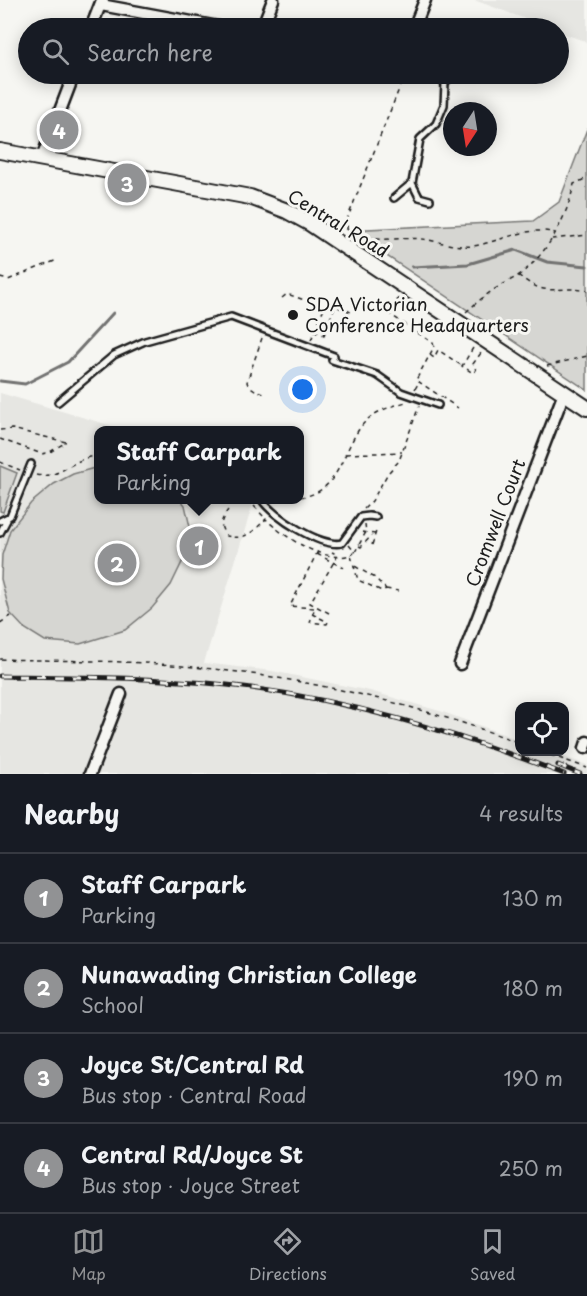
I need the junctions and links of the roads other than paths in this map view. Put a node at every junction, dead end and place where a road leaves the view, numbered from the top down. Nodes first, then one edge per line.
1 (273, 0) edge
2 (425, 0) edge
3 (101, 2) edge
4 (95, 18) edge
5 (177, 18) edge
6 (266, 18) edge
7 (418, 18) edge
8 (70, 84) edge
9 (445, 84) edge
10 (0, 151) edge
11 (42, 158) junction
12 (412, 183) junction
13 (394, 198) dead end
14 (430, 200) dead end
15 (564, 393) junction
16 (58, 402) dead end
17 (438, 405) dead end
18 (587, 408) edge
19 (31, 464) dead end
20 (265, 504) edge
21 (376, 517) dead end
22 (8, 519) junction
23 (0, 521) edge
24 (0, 533) edge
25 (460, 664) dead end
26 (121, 694) dead end
27 (90, 774) edge

1 - 6 street
2 - 7 street
3 - 4 street
3 - 5 street
8 - 11 street
9 - 12 lane
10 - 11 street, Central Road
11 - 15 street, Central Road
12 - 13 lane
12 - 14 lane
15 - 18 street, Central Road
15 - 25 street, Cromwell Court
16 - 17 lane
19 - 22 lane
20 - 21 lane
22 - 23 lane
22 - 24 lane
26 - 27 street

